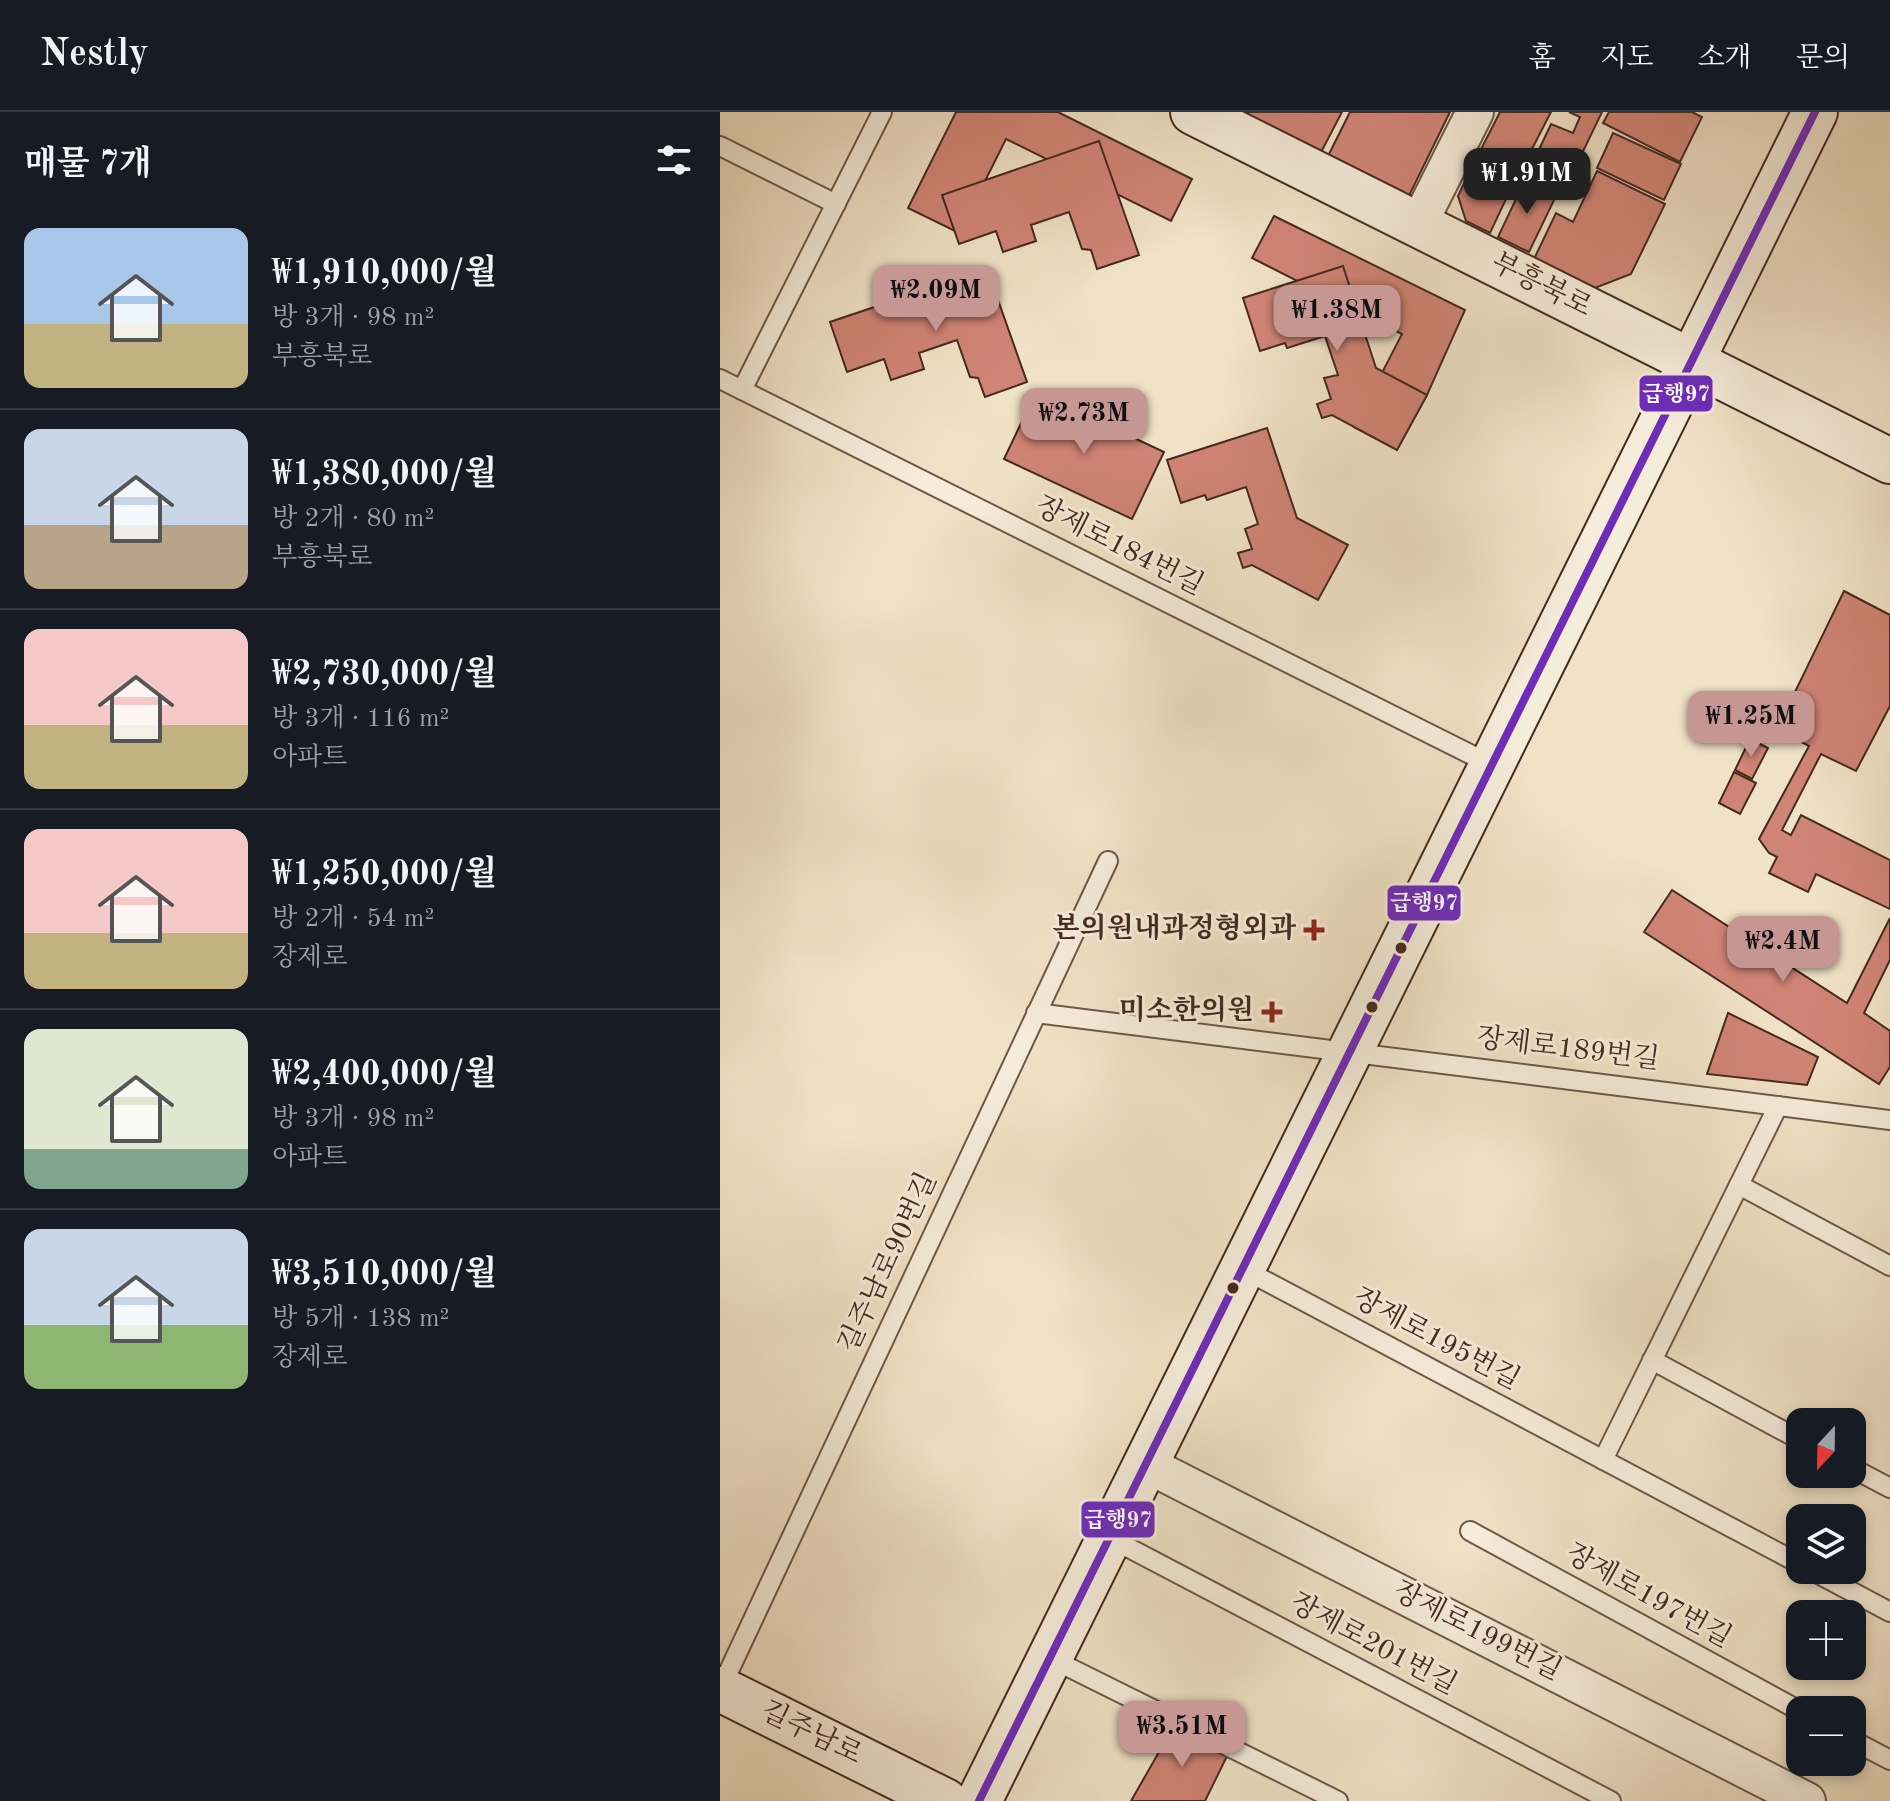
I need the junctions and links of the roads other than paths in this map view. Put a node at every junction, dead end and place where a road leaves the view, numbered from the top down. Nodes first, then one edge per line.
1 (882, 112) edge
2 (1193, 112) edge
3 (1475, 112) edge
4 (1815, 112) edge
5 (720, 146) edge
6 (836, 204) junction
7 (1418, 225) junction
8 (1692, 362) junction
9 (720, 379) edge
10 (742, 390) junction
11 (1890, 461) edge
12 (1492, 765) junction
13 (1108, 861) dead end
14 (1036, 1013) junction
15 (1351, 1051) junction
16 (1778, 1106) junction
17 (1890, 1120) edge
18 (1739, 1185) junction
19 (1890, 1266) edge
20 (1243, 1269) junction
21 (1652, 1360) junction
22 (1786, 1432) edge
23 (1603, 1460) junction
24 (1146, 1464) junction
25 (1866, 1475) edge
26 (1890, 1488) edge
27 (1470, 1531) dead end
28 (1110, 1538) junction
29 (1786, 1557) edge
30 (1837, 1584) edge
31 (1890, 1612) edge
32 (1050, 1658) junction
33 (720, 1689) edge
34 (1786, 1703) edge
35 (1866, 1747) edge
36 (1890, 1760) edge
37 (945, 1801) edge
38 (979, 1801) edge
39 (1338, 1801) edge
40 (1611, 1801) edge
41 (1807, 1801) edge

1 - 6 lane
2 - 7 main road, 부흥북로
3 - 7 street
4 - 8 main road
5 - 6 lane
6 - 10 lane
7 - 8 main road, 부흥북로
8 - 11 main road, 부흥북로
8 - 12 main road
9 - 10 lane, 장제로184번길
10 - 12 lane, 장제로184번길
12 - 15 main road
13 - 14 lane, 길주남로90번길
14 - 15 lane, 장제로189번길
14 - 33 lane, 길주남로90번길
15 - 16 lane, 장제로189번길
15 - 20 main road
16 - 17 lane, 장제로189번길
16 - 18 lane
18 - 19 lane
18 - 21 lane
20 - 23 lane, 장제로195번길
20 - 24 main road
21 - 22 lane
21 - 23 lane
23 - 29 lane, 장제로195번길
24 - 28 main road
24 - 41 street, 장제로199번길
25 - 26 lane
27 - 34 lane, 장제로197번길
28 - 32 main road
28 - 40 lane, 장제로201번길
30 - 31 lane
32 - 38 main road
32 - 39 lane
33 - 37 main road, 길주남로
35 - 36 lane

